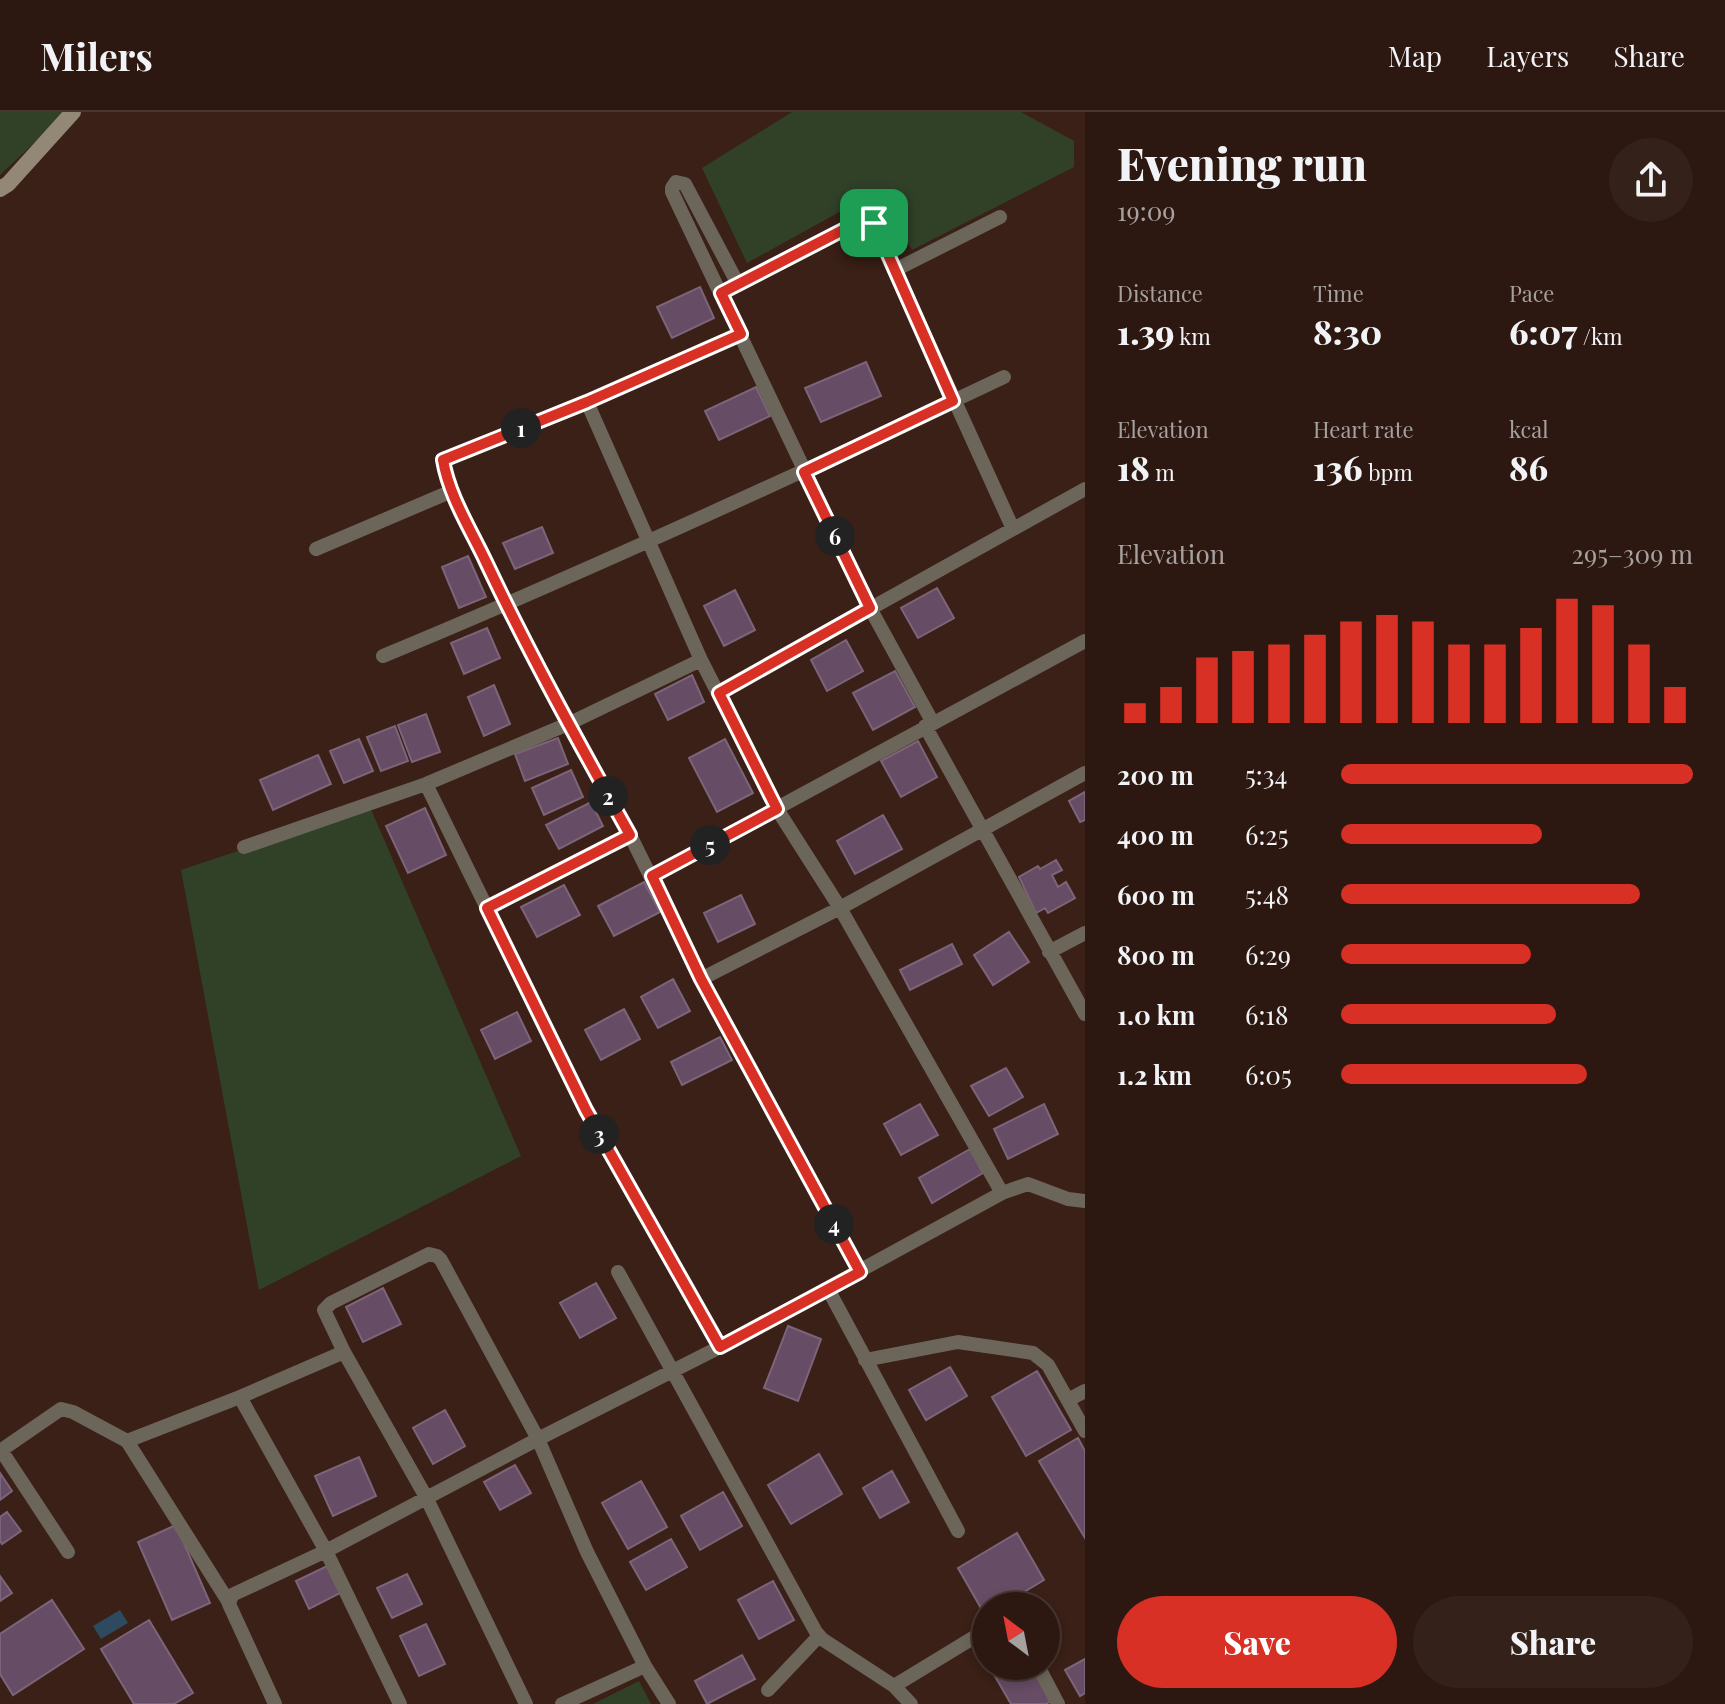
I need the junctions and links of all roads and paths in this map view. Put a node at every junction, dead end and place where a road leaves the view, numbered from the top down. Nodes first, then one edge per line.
1 (73, 112) edge
2 (0, 189) edge
3 (1000, 217) dead end
4 (895, 270) junction
5 (738, 284) junction
6 (721, 293) junction
7 (741, 334) junction
8 (1004, 377) dead end
9 (953, 401) junction
10 (587, 402) junction
11 (804, 472) junction
12 (1085, 489) edge
13 (452, 491) junction
14 (1013, 529) junction
15 (647, 539) junction
16 (316, 549) dead end
17 (506, 605) junction
18 (870, 608) junction
19 (1085, 641) edge
20 (383, 656) dead end
21 (701, 660) junction
22 (719, 693) junction
23 (568, 724) junction
24 (929, 724) junction
25 (1085, 773) edge
26 (426, 784) junction
27 (777, 809) junction
28 (982, 830) junction
29 (630, 835) junction
30 (244, 847) dead end
31 (652, 876) junction
32 (487, 908) junction
33 (840, 908) junction
34 (1085, 933) edge
35 (1049, 952) junction
36 (701, 979) junction
37 (1085, 1014) edge
38 (1002, 1193) junction
39 (1085, 1201) edge
40 (618, 1272) dead end
41 (860, 1272) junction
42 (828, 1289) junction
43 (720, 1347) junction
44 (344, 1352) junction
45 (865, 1360) junction
46 (673, 1370) junction
47 (1085, 1391) edge
48 (240, 1397) junction
49 (1068, 1400) junction
50 (1085, 1431) edge
51 (538, 1439) junction
52 (127, 1441) junction
53 (1, 1450) edge
54 (426, 1497) junction
55 (958, 1531) dead end
56 (326, 1551) junction
57 (68, 1552) dead end
58 (228, 1601) junction
59 (819, 1636) junction
60 (972, 1639) edge
61 (645, 1666) junction
62 (1045, 1680) edge
63 (894, 1686) junction
64 (768, 1690) dead end
65 (275, 1704) edge
66 (400, 1704) edge
67 (526, 1704) edge
68 (562, 1704) edge
69 (669, 1704) edge
70 (911, 1704) edge
71 (1058, 1704) edge

1 - 2 street
3 - 4 street
4 - 5 street
4 - 9 street
5 - 6 street
5 - 6 street
6 - 7 street
7 - 10 street
7 - 11 street
8 - 9 street
9 - 11 street
9 - 14 street
10 - 13 street
10 - 15 street
11 - 15 street
11 - 18 street
12 - 14 street
13 - 16 street
13 - 17 street
14 - 18 street
15 - 17 street
15 - 21 street
17 - 20 street
17 - 23 street
18 - 22 street
18 - 24 street
19 - 24 street
21 - 22 street
21 - 23 street
22 - 27 street
23 - 26 street
23 - 29 street
24 - 27 street
24 - 28 street
25 - 28 street
26 - 30 street
26 - 32 street
27 - 31 street
27 - 33 street
28 - 33 street
28 - 35 street
29 - 31 street
29 - 32 street
31 - 36 street
32 - 43 street
33 - 36 street
33 - 38 street
34 - 35 street
35 - 37 street
36 - 41 street
38 - 39 street
38 - 41 street
40 - 46 street
41 - 42 street
42 - 43 street
42 - 45 street
43 - 46 street
44 - 48 street
44 - 51 street
44 - 54 street
45 - 49 street
45 - 55 street
46 - 51 street
46 - 59 street
47 - 49 street
48 - 52 street
48 - 56 street
49 - 50 street
51 - 54 street
51 - 61 street
52 - 53 street
52 - 58 street
53 - 57 street
54 - 56 street
54 - 67 street
56 - 58 street
56 - 66 street
58 - 65 street
59 - 63 street
59 - 64 street
60 - 63 street
61 - 68 street
61 - 69 street
62 - 71 street
63 - 70 street

